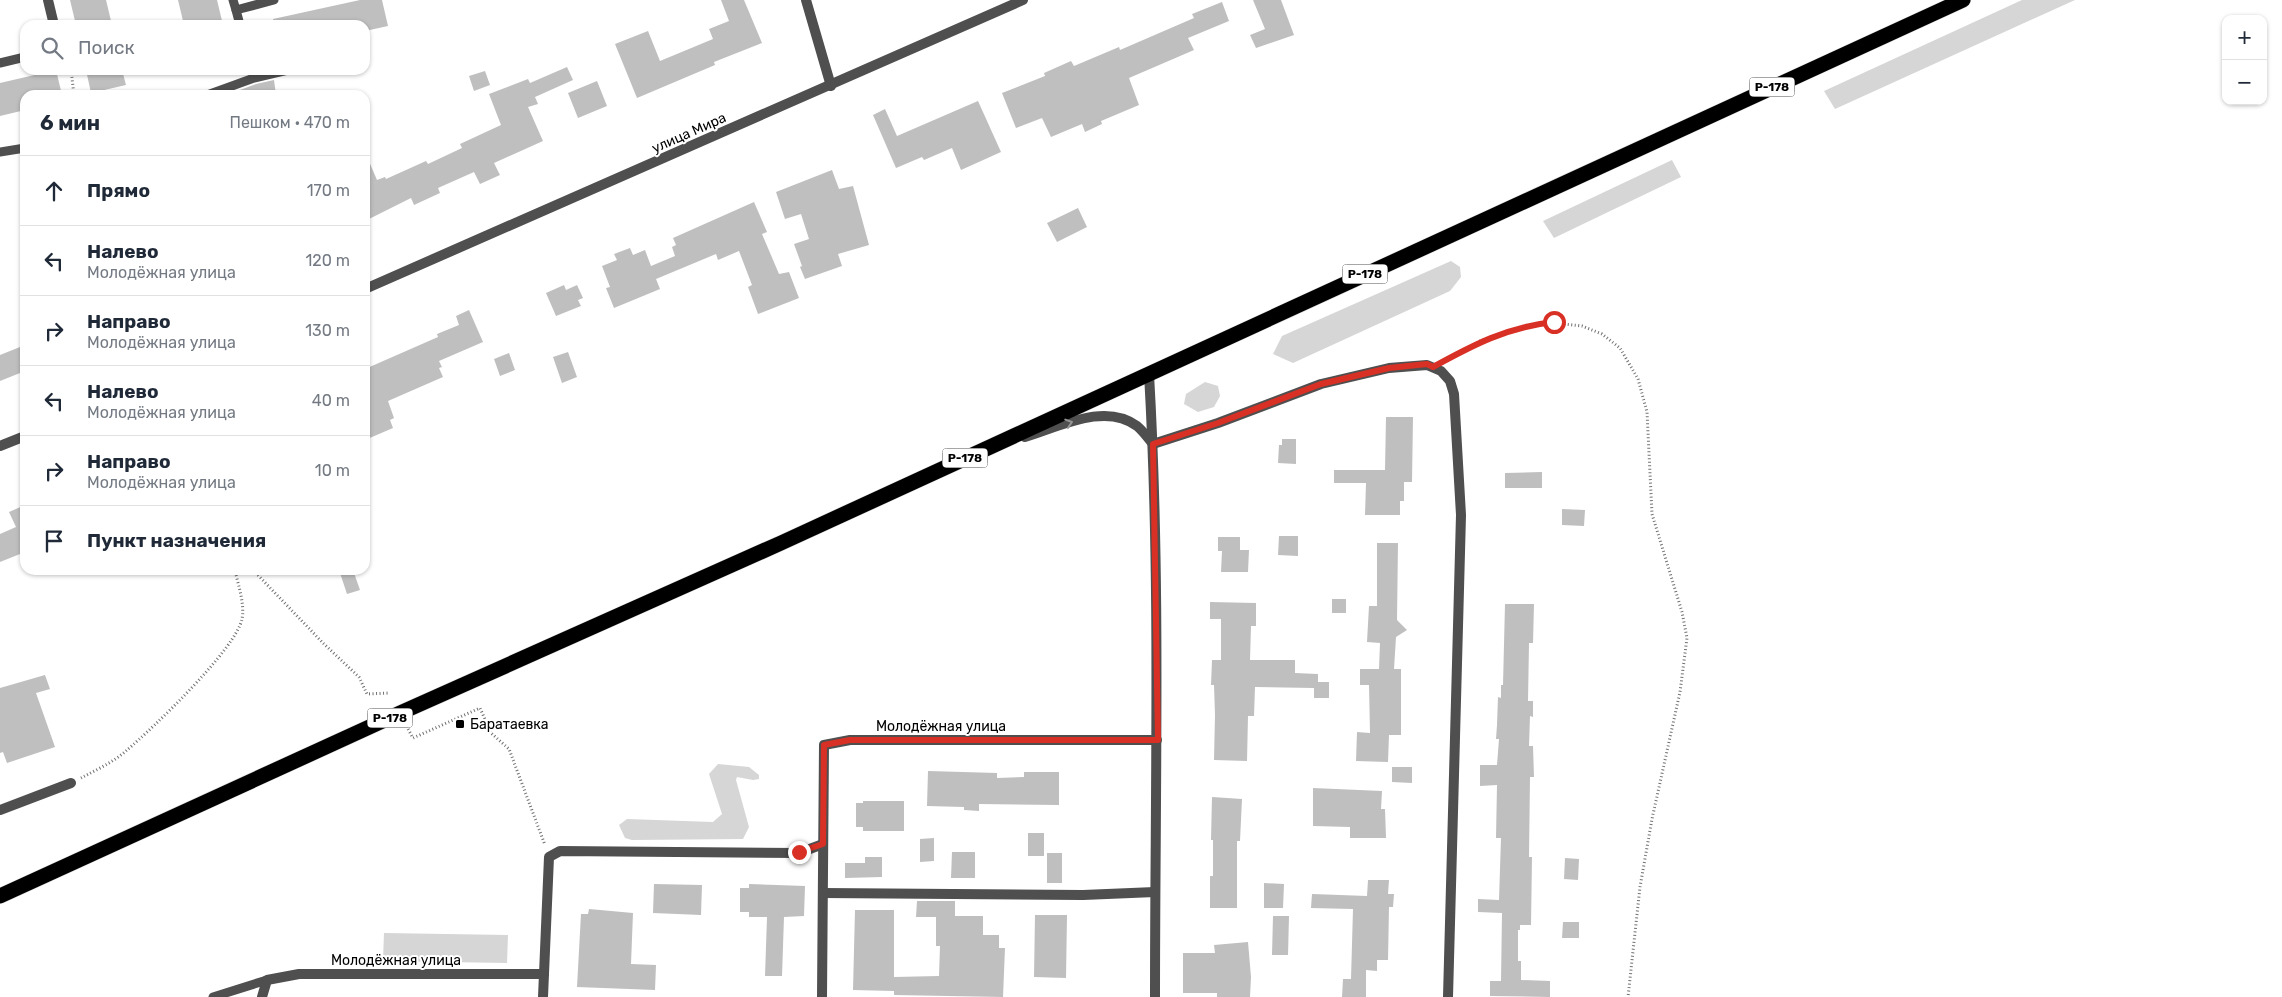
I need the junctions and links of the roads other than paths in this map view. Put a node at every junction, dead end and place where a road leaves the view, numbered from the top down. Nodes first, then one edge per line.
1 (48, 0) edge
2 (233, 0) edge
3 (274, 0) edge
4 (806, 0) edge
5 (1023, 0) edge
6 (1963, 0) edge
7 (236, 10) junction
8 (53, 20) edge
9 (239, 20) edge
10 (20, 58) edge
11 (0, 63) edge
12 (251, 75) edge
13 (831, 86) junction
14 (218, 90) edge
15 (20, 149) edge
16 (0, 152) edge
17 (370, 287) edge
18 (1149, 374) junction
19 (20, 438) edge
20 (1153, 444) junction
21 (0, 446) edge
22 (972, 455) junction
23 (1158, 740) junction
24 (72, 783) road end
25 (0, 810) edge
26 (823, 844) junction
27 (1155, 892) junction
28 (823, 893) junction
29 (0, 896) edge
30 (544, 974) junction
31 (267, 980) junction
32 (213, 997) edge
33 (262, 997) edge
34 (543, 997) edge
35 (822, 997) edge
36 (1155, 997) edge
37 (1448, 997) edge

1 - 8 street
2 - 7 lane
3 - 7 lane
4 - 13 street
5 - 13 street, улица Мира
6 - 18 highway, Р-178
7 - 9 lane
10 - 11 lane
12 - 14 lane
13 - 17 street, улица Мира
15 - 16 lane
18 - 20 street
18 - 22 highway, Р-178
19 - 21 street
22 -> 20 street
20 - 23 street
20 - 37 street
22 - 29 highway, Р-178
23 - 26 street, Молодёжная улица
23 - 27 street
24 - 25 street
26 - 28 street, Молодёжная улица
26 - 30 street
27 - 28 street
27 - 36 street
28 - 35 street, Молодёжная улица
30 - 31 street, Молодёжная улица
30 - 34 street
31 - 32 lane
31 - 33 street

